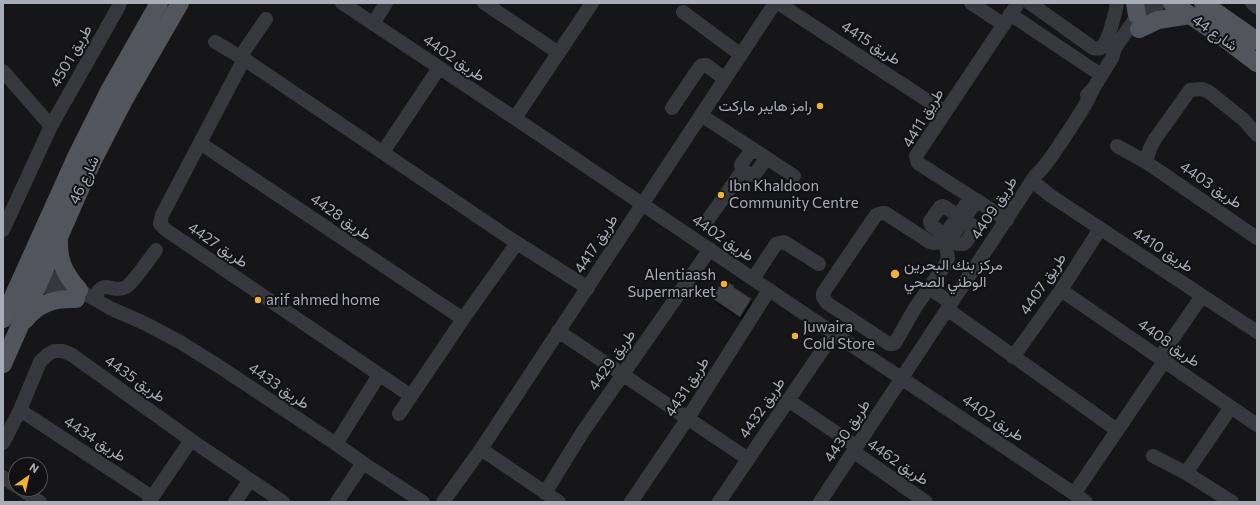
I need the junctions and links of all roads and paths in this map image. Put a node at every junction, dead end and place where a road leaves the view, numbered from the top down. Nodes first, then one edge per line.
1 (120, 3) edge
2 (159, 3) edge
3 (180, 3) edge
4 (342, 3) edge
5 (386, 3) edge
6 (484, 3) edge
7 (592, 3) edge
8 (775, 3) edge
9 (778, 3) edge
10 (971, 3) edge
11 (1030, 3) edge
12 (1117, 3) edge
13 (1159, 3) edge
14 (1172, 3) edge
15 (1212, 3) edge
16 (1252, 3) edge
17 (1257, 7) edge
18 (1196, 9) edge
19 (683, 12) dead end
20 (1139, 13) edge
21 (1011, 14) edge
22 (1224, 17) junction
23 (266, 19) dead end
24 (373, 24) junction
25 (1257, 41) edge
26 (215, 42) dead end
27 (559, 54) junction
28 (741, 55) junction
29 (242, 58) junction
30 (1257, 63) edge
31 (439, 68) junction
32 (3, 71) edge
33 (1101, 75) junction
34 (725, 79) junction
35 (672, 108) dead end
36 (945, 112) junction
37 (702, 115) junction
38 (515, 118) junction
39 (51, 126) junction
40 (1257, 135) edge
41 (200, 143) junction
42 (1117, 146) dead end
43 (752, 149) junction
44 (383, 152) junction
45 (766, 159) junction
46 (1146, 162) junction
47 (743, 170) junction
48 (794, 176) dead end
49 (1032, 181) junction
50 (974, 198) junction
51 (642, 204) junction
52 (7, 209) edge
53 (961, 217) junction
54 (1007, 220) junction
55 (707, 221) dead end
56 (1100, 229) junction
57 (3, 230) edge
58 (59, 234) junction
59 (947, 237) junction
60 (1257, 238) edge
61 (517, 243) junction
62 (710, 249) junction
63 (156, 250) dead end
64 (819, 264) dead end
65 (24, 270) junction
66 (40, 278) junction
67 (753, 278) junction
68 (588, 288) junction
69 (929, 288) junction
70 (769, 290) junction
71 (1060, 290) junction
72 (83, 296) junction
73 (1202, 296) junction
74 (949, 306) junction
75 (3, 319) edge
76 (463, 319) junction
77 (17, 330) junction
78 (558, 331) junction
79 (1257, 332) edge
80 (834, 333) junction
81 (1013, 357) junction
82 (1162, 359) junction
83 (3, 364) edge
84 (623, 374) junction
85 (379, 375) junction
86 (901, 378) junction
87 (411, 396) junction
88 (788, 400) junction
89 (1231, 407) junction
90 (20, 410) junction
91 (399, 414) dead end
92 (688, 418) junction
93 (1257, 425) edge
94 (1117, 430) junction
95 (191, 440) junction
96 (3, 443) edge
97 (336, 444) junction
98 (481, 449) junction
99 (855, 450) junction
100 (1153, 456) dead end
101 (748, 459) junction
102 (363, 463) junction
103 (1186, 473) junction
104 (250, 480) junction
105 (545, 493) junction
106 (1074, 494) junction
107 (150, 499) edge
108 (234, 502) edge
109 (283, 502) edge
110 (337, 502) edge
111 (422, 502) edge
112 (444, 502) edge
113 (559, 502) edge
114 (632, 502) edge
115 (719, 502) edge
116 (820, 502) edge
117 (924, 502) edge
118 (1086, 502) edge
119 (1232, 502) edge

1 - 39 street, طريق 4501
2 - 65 main road, شارع 46
3 - 58 main road, شارع 46
4 - 24 street, طريق 4402
5 - 24 street
6 - 27 street
7 - 27 street
8 - 28 street, طريق 4417
9 - 36 street, طريق 4415
10 - 21 street
11 - 12 street
13 - 20 street, طريق 4409
14 - 18 main road, شارع 44
15 - 22 main road
16 - 17 street
18 - 20 main road
18 - 22 main road, شارع 44
18 - 30 main road, شارع 44
19 - 28 street
20 - 33 street, طريق 4409
21 - 33 street
21 - 36 street, طريق 4411
22 - 25 main road, شارع 44
23 - 29 street, طريق 4427
24 - 31 street, طريق 4402
26 - 29 street
27 - 38 street
28 - 34 street, طريق 4417
29 - 41 street, طريق 4427
29 - 44 street
31 - 38 street, طريق 4402
31 - 44 street
32 - 39 street
33 - 49 street, طريق 4409
34 - 35 street
34 - 37 street, طريق 4417
36 - 50 street, طريق 4411
37 - 43 street
37 - 51 street, طريق 4417
38 - 51 street, طريق 4402
39 - 52 street, طريق 4501
40 - 46 street
41 - 76 street, طريق 4428
41 - 85 street, طريق 4427
42 - 46 street, طريق 4403
43 - 45 street
43 - 47 street
44 - 61 street
45 - 47 street
45 - 48 street
46 - 60 street, طريق 4403
47 - 55 street
49 - 54 street, طريق 4409
49 - 56 street, طريق 4410
50 - 53 street
50 - 54 street, طريق 4411
51 - 62 street, طريق 4402
51 - 68 street, طريق 4417
52 - 57 street, طريق 4501
53 - 59 street
53 - 59 street
53 - 59 street
54 - 74 street, طريق 4409
56 - 71 street, طريق 4407
56 - 73 street, طريق 4410
58 - 66 main road, شارع 46
58 - 72 main road
59 - 69 street
59 - 69 street
61 - 68 street
61 - 76 street
62 - 67 street, طريق 4402
62 - 84 street, طريق 4429
63 - 72 street
64 - 67 street
65 - 66 street, طريق 4433
65 - 75 main road, شارع 46
66 - 72 street, طريق 4433
66 - 77 main road, شارع 46
67 - 70 street, طريق 4402
68 - 78 street, طريق 4417
69 - 74 street
70 - 80 street, طريق 4402
70 - 92 street, طريق 4431
71 - 81 street, طريق 4407
71 - 82 street, طريق 4408
72 - 77 main road
72 - 97 street, طريق 4433
73 - 79 street, طريق 4410
73 - 82 street
74 - 81 street
74 - 86 street, طريق 4409
76 - 87 street
77 - 83 main road, شارع 46
78 - 84 street
78 - 98 street, طريق 4417
80 - 86 street, طريق 4402
80 - 88 street, طريق 4432
81 - 94 street
82 - 89 street, طريق 4408
82 - 94 street
84 - 92 street
84 - 105 street, طريق 4429
85 - 87 street, طريق 4427
85 - 97 street
86 - 99 street, طريق 4430
86 - 106 street, طريق 4402
87 - 91 street
88 - 99 street, طريق 4462
88 - 101 street, طريق 4432
89 - 93 street, طريق 4408
89 - 103 street
90 - 95 street, طريق 4435
90 - 96 street, طريق 4435
90 - 107 street, طريق 4434
92 - 101 street
92 - 114 street, طريق 4431
94 - 106 street
95 - 104 street, طريق 4435
95 - 107 street, طريق 4434
97 - 102 street, طريق 4433
98 - 105 street
98 - 112 street, طريق 4417
99 - 116 street, طريق 4430
99 - 117 street, طريق 4462
100 - 103 street
101 - 115 street, طريق 4432
102 - 110 street
102 - 111 street, طريق 4433
103 - 119 street
104 - 108 street
104 - 109 street, طريق 4435
105 - 113 street
106 - 118 street, طريق 4402

